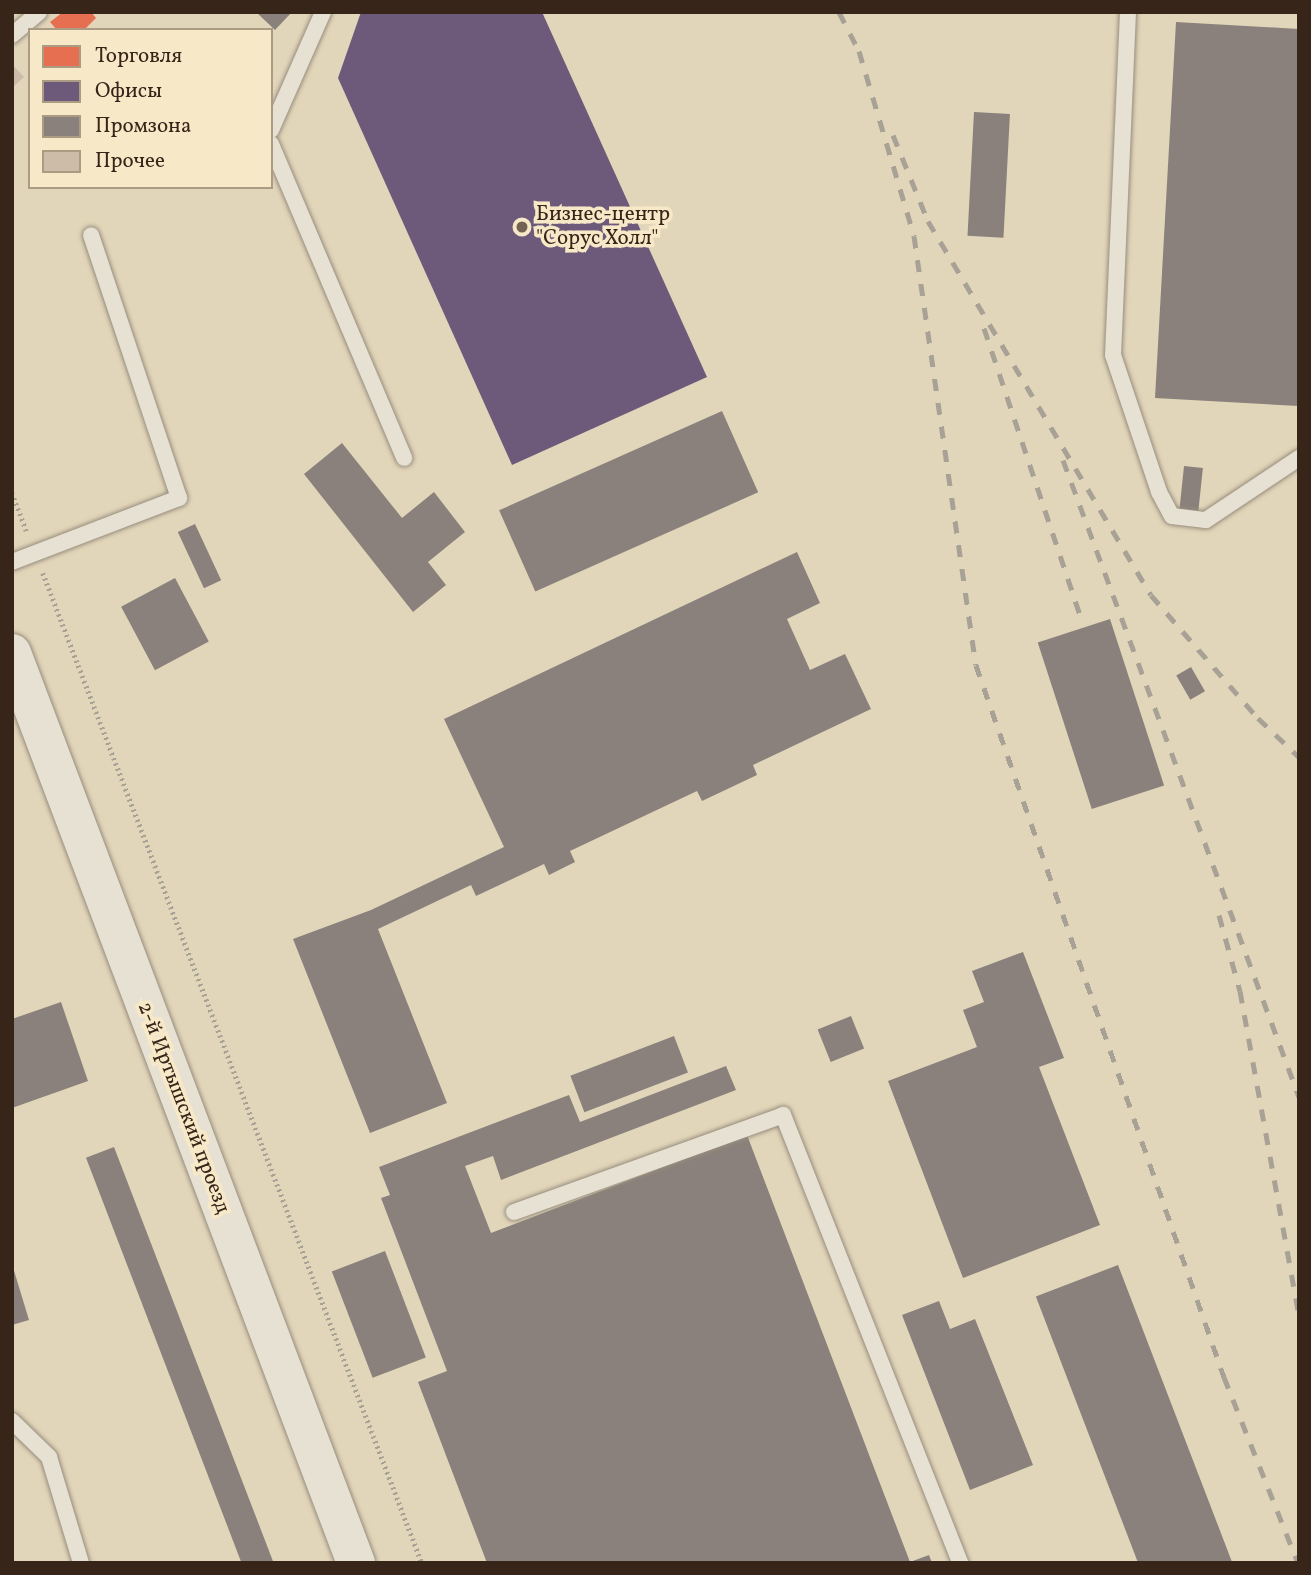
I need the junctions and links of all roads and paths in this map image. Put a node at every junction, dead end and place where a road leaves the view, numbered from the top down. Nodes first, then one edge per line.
1 (39, 12) edge
2 (323, 12) edge
3 (1128, 12) edge
4 (12, 35) edge
5 (273, 125) edge
6 (273, 149) edge
7 (91, 235) dead end
8 (404, 458) dead end
9 (1299, 458) edge
10 (12, 494) edge
11 (35, 553) junction
12 (12, 562) edge
13 (12, 653) edge
14 (514, 1212) dead end
15 (12, 1421) edge
16 (81, 1563) edge
17 (356, 1563) edge
18 (422, 1563) edge
19 (960, 1563) edge

1 - 4 lane
2 - 5 lane
3 - 9 lane
6 - 8 lane
7 - 11 lane
10 - 11 path
11 - 12 lane
11 - 18 path
13 - 17 main road, 2-й Иртышский проезд
14 - 19 lane
15 - 16 lane

